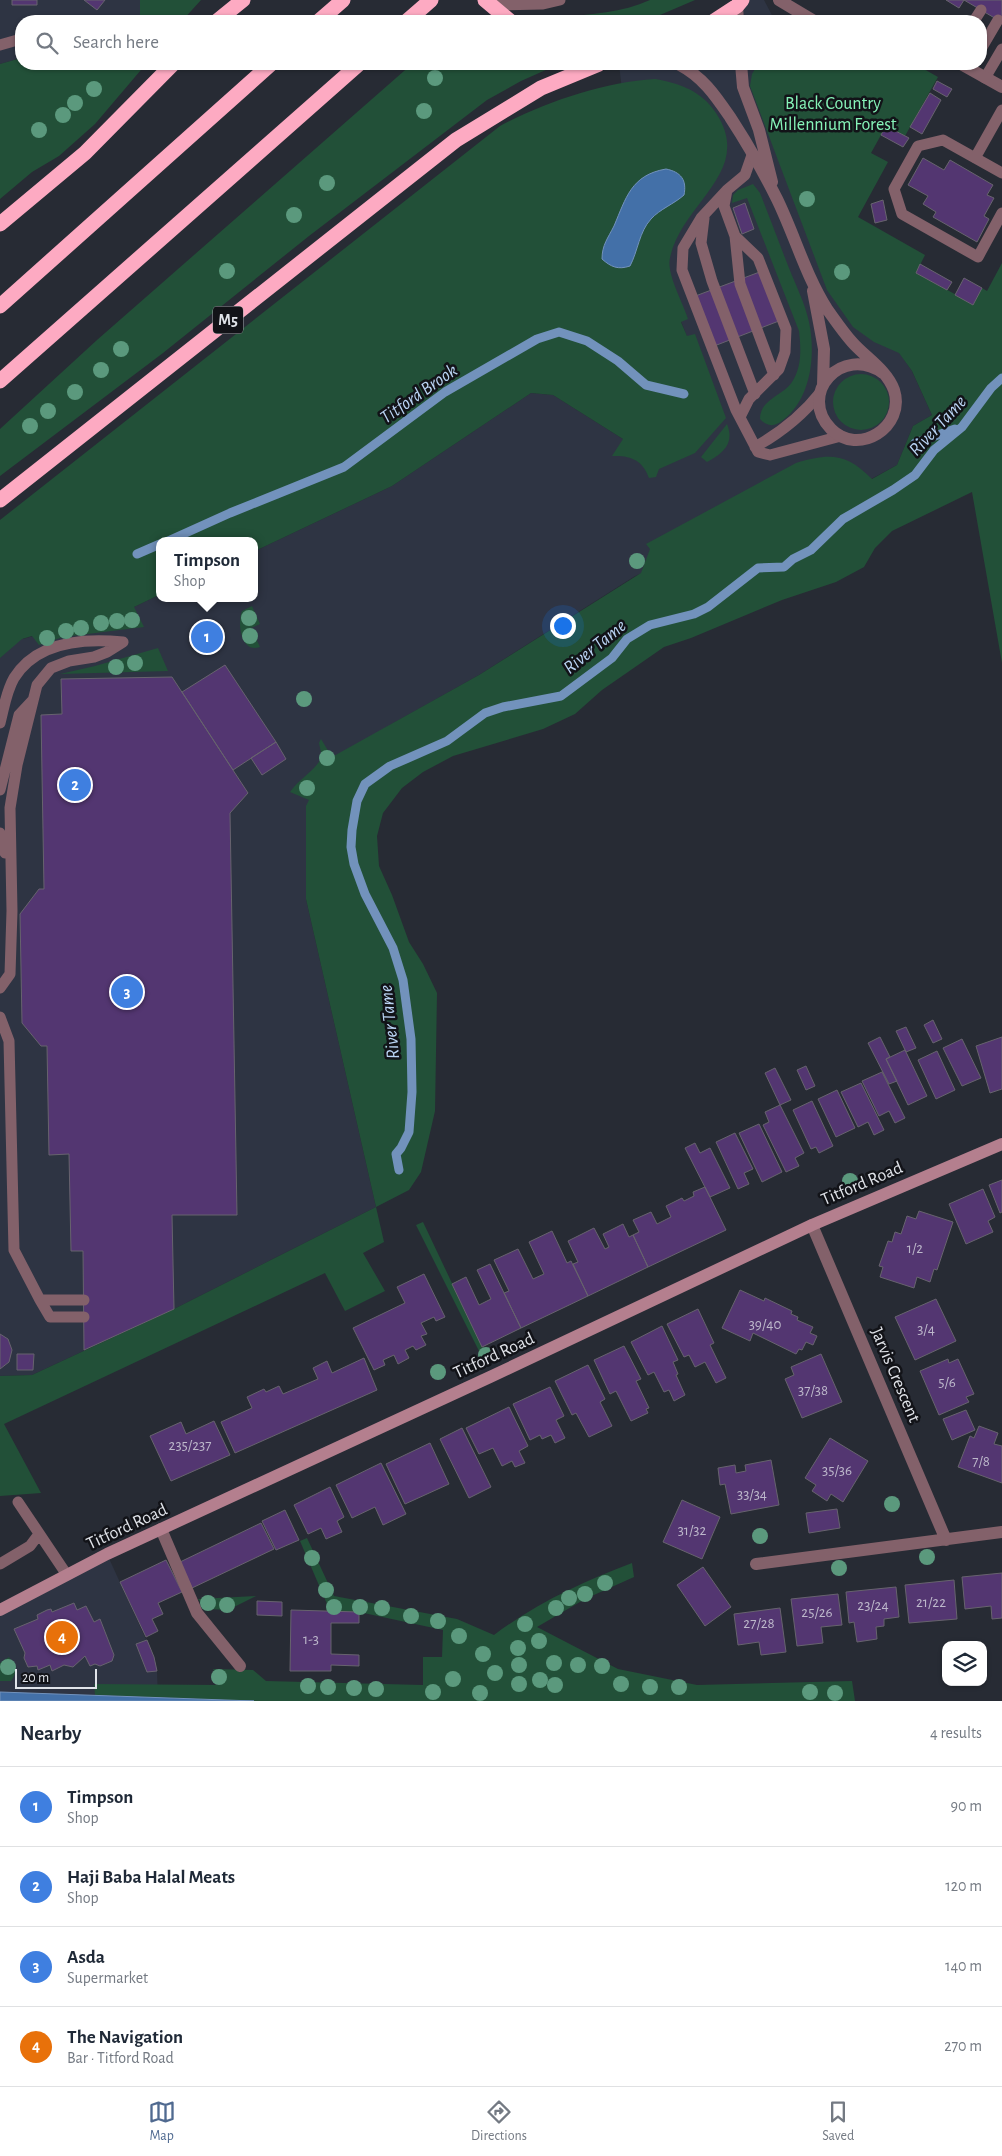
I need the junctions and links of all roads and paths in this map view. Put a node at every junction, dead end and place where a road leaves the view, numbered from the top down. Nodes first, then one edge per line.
1 (243, 0) edge
2 (430, 0) edge
3 (559, 0) edge
4 (779, 0) edge
5 (340, 2) edge
6 (487, 2) edge
7 (739, 9) edge
8 (981, 10) dead end
9 (224, 15) edge
10 (326, 15) edge
11 (414, 15) edge
12 (503, 15) edge
13 (726, 15) edge
14 (804, 15) edge
15 (978, 15) edge
16 (998, 20) dead end
17 (987, 39) edge
18 (15, 41) edge
19 (0, 45) edge
20 (1002, 50) edge
21 (167, 70) edge
22 (264, 70) edge
23 (352, 70) edge
24 (586, 70) edge
25 (686, 70) edge
26 (741, 70) edge
27 (974, 70) edge
28 (985, 78) junction
29 (1002, 87) edge
30 (1002, 110) edge
31 (752, 155) junction
32 (975, 158) junction
33 (1002, 173) edge
34 (727, 190) junction
35 (777, 200) junction
36 (1002, 213) edge
37 (704, 216) junction
38 (0, 224) edge
39 (735, 236) junction
40 (813, 286) junction
41 (0, 306) edge
42 (882, 373) junction
43 (774, 375) junction
44 (0, 381) edge
45 (822, 389) junction
46 (754, 394) junction
47 (740, 418) junction
48 (841, 436) junction
49 (755, 447) junction
50 (0, 500) edge
51 (34, 699) junction
52 (0, 723) edge
53 (0, 790) edge
54 (0, 833) edge
55 (11, 880) junction
56 (0, 988) edge
57 (0, 1016) edge
58 (1002, 1144) edge
59 (812, 1224) junction
60 (40, 1300) junction
61 (84, 1300) dead end
62 (84, 1317) dead end
63 (18, 1502) dead end
64 (161, 1529) junction
65 (1002, 1532) edge
66 (39, 1534) junction
67 (946, 1540) junction
68 (0, 1564) edge
69 (756, 1564) dead end
70 (67, 1575) junction
71 (1, 1608) edge
72 (240, 1666) dead end

1 - 9 highway
2 - 11 highway
3 - 6 lane
4 - 14 street
5 - 10 highway
6 - 12 highway
7 - 13 highway
8 - 15 lane
16 - 17 lane
18 - 19 lane
20 - 28 lane
21 - 38 highway
22 - 41 highway
23 - 44 highway
24 - 50 highway, M5
25 - 31 street
26 - 35 street
27 - 28 street
28 - 29 street
30 - 32 lane
31 - 34 lane
31 - 35 street
32 - 33 lane
32 - 36 lane
34 - 37 lane
34 - 39 lane
35 - 40 street
37 - 46 lane
37 - 47 lane
39 - 43 lane
39 - 43 lane
40 - 42 street
40 - 45 street
42 - 45 street
42 - 48 street
43 - 46 lane
45 - 48 street
45 - 49 lane
46 - 47 lane
47 - 49 lane
48 - 49 lane
51 - 52 lane
51 - 53 lane
51 - 55 lane
54 - 55 lane
55 - 56 lane
57 - 60 lane
58 - 59 street, Titford Road
59 - 64 street, Titford Road
59 - 67 street, Jarvis Crescent
60 - 61 lane
60 - 62 lane
63 - 66 lane
64 - 70 street, Titford Road
64 - 72 street
65 - 67 street
66 - 68 lane
66 - 70 lane
67 - 69 street
70 - 71 street, Titford Road

